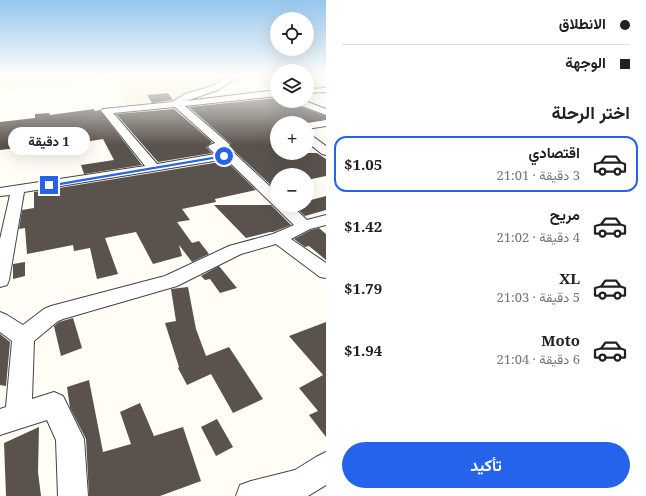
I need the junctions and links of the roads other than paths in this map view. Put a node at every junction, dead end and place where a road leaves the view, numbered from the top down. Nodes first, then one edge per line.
1 (184, 98) edge
2 (238, 98) edge
3 (176, 103) junction
4 (314, 107) edge
5 (326, 112) edge
6 (326, 122) edge
7 (314, 125) edge
8 (314, 143) edge
9 (326, 152) edge
10 (224, 156) junction
11 (154, 168) junction
12 (18, 190) junction
13 (0, 192) edge
14 (270, 194) edge
15 (289, 212) edge
16 (326, 220) edge
17 (304, 226) junction
18 (278, 238) junction
19 (326, 272) edge
20 (0, 280) edge
21 (0, 321) edge
22 (23, 338) junction
23 (9, 419) edge
24 (326, 467) edge
25 (305, 490) edge
26 (73, 496) edge
27 (251, 496) edge

1 - 3 street
2 - 3 street
3 - 10 street
3 - 11 street
4 - 5 street
6 - 7 street
8 - 9 street
10 - 11 street
10 - 14 street
11 - 12 street
12 - 13 street
12 - 20 street
15 - 17 street
16 - 17 street
17 - 18 street
18 - 19 street
18 - 22 street
21 - 22 street
22 - 23 street
23 - 26 street
24 - 25 street
25 - 27 street

